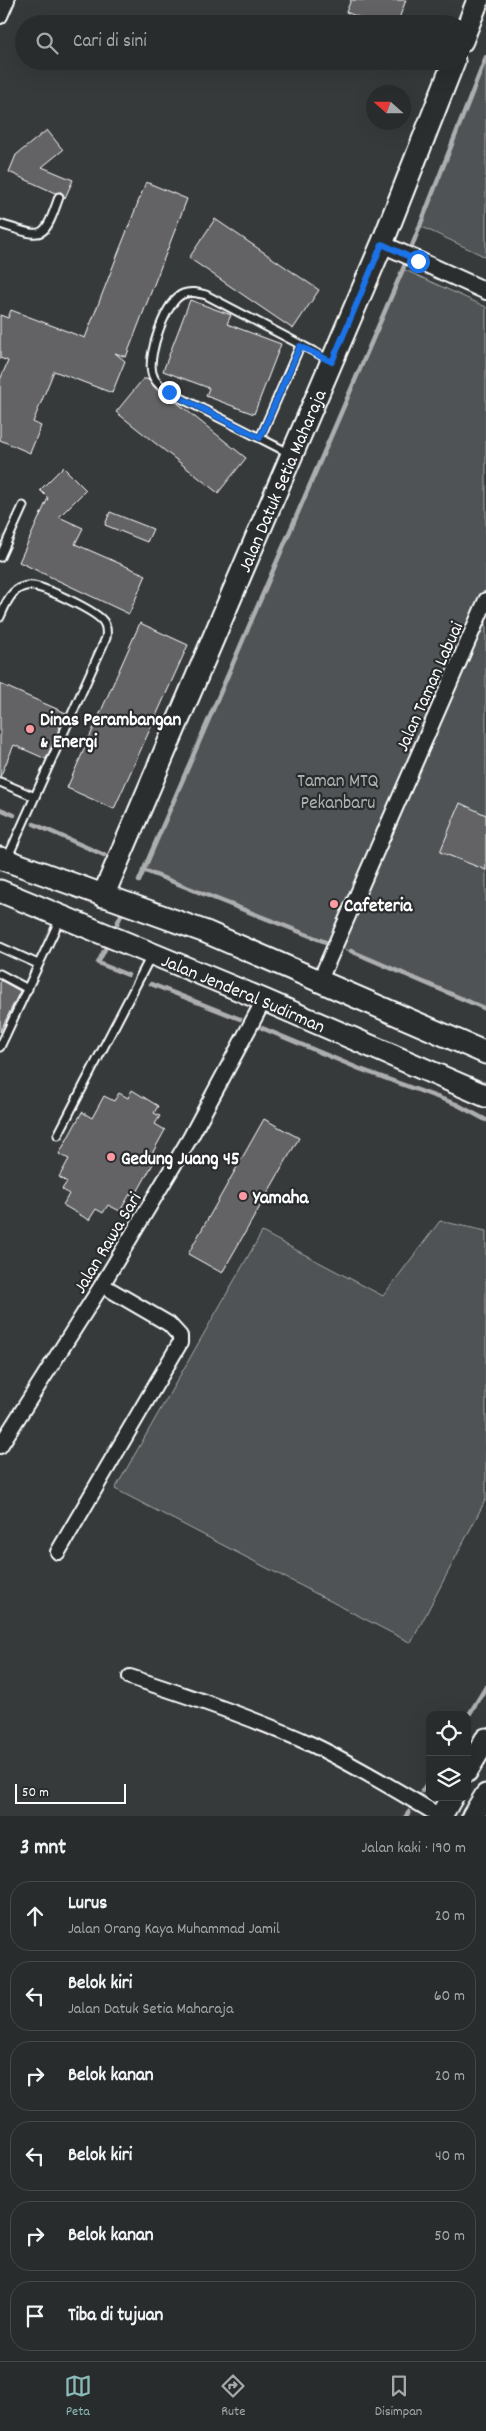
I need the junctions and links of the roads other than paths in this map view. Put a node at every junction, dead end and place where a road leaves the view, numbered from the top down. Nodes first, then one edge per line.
1 (7, 0) edge
2 (478, 0) edge
3 (0, 16) edge
4 (471, 18) edge
5 (450, 70) edge
6 (60, 197) dead end
7 (0, 224) edge
8 (382, 244) junction
9 (486, 291) edge
10 (300, 346) junction
11 (332, 362) junction
12 (260, 438) junction
13 (292, 454) junction
14 (23, 506) dead end
15 (0, 556) edge
16 (486, 600) edge
17 (0, 618) edge
18 (0, 782) edge
19 (35, 797) junction
20 (3, 859) edge
21 (0, 891) edge
22 (103, 896) junction
23 (62, 916) junction
24 (0, 947) edge
25 (153, 954) junction
26 (38, 964) junction
27 (0, 974) edge
28 (320, 980) junction
29 (28, 989) junction
30 (264, 1000) junction
31 (0, 1047) edge
32 (486, 1053) edge
33 (409, 1062) junction
34 (486, 1096) edge
35 (486, 1110) edge
36 (58, 1135) dead end
37 (102, 1285) junction
38 (0, 1446) edge
39 (58, 1552) dead end
40 (130, 1677) dead end
41 (486, 1739) edge
42 (471, 1764) edge
43 (486, 1796) edge
44 (449, 1801) edge
45 (440, 1816) edge
46 (473, 1816) edge

1 - 3 street
2 - 4 main road
5 - 8 main road, Jalan Datuk Setia Maharaja
6 - 7 lane
8 - 9 street
8 - 11 main road, Jalan Datuk Setia Maharaja
10 - 11 lane
10 - 12 lane
10 - 12 lane
11 - 13 main road, Jalan Datuk Setia Maharaja
12 - 13 lane
13 - 22 main road, Jalan Datuk Setia Maharaja
14 - 15 lane
16 - 28 street, Jalan Taman Labuai
17 - 19 lane
18 - 19 lane
19 - 20 lane
20 - 22 main road, Jalan Jenderal Sudirman
21 - 23 main road, Jalan Jenderal Sudirman
22 - 28 main road, Jalan Jenderal Sudirman
23 - 25 main road, Jalan Jenderal Sudirman
23 - 26 lane
24 - 26 lane
25 - 30 main road, Jalan Jenderal Sudirman
25 - 36 lane
26 - 29 lane
27 - 29 lane
28 - 32 main road, Jalan Jenderal Sudirman
29 - 31 lane
30 - 33 main road, Jalan Jenderal Sudirman
30 - 37 street, Jalan Rawa Sari
33 - 34 main road, Jalan Jenderal Sudirman
33 - 35 main road
37 - 38 street, Jalan Rawa Sari
37 - 39 street
40 - 45 street
41 - 42 main road
43 - 46 main road
44 - 45 main road

